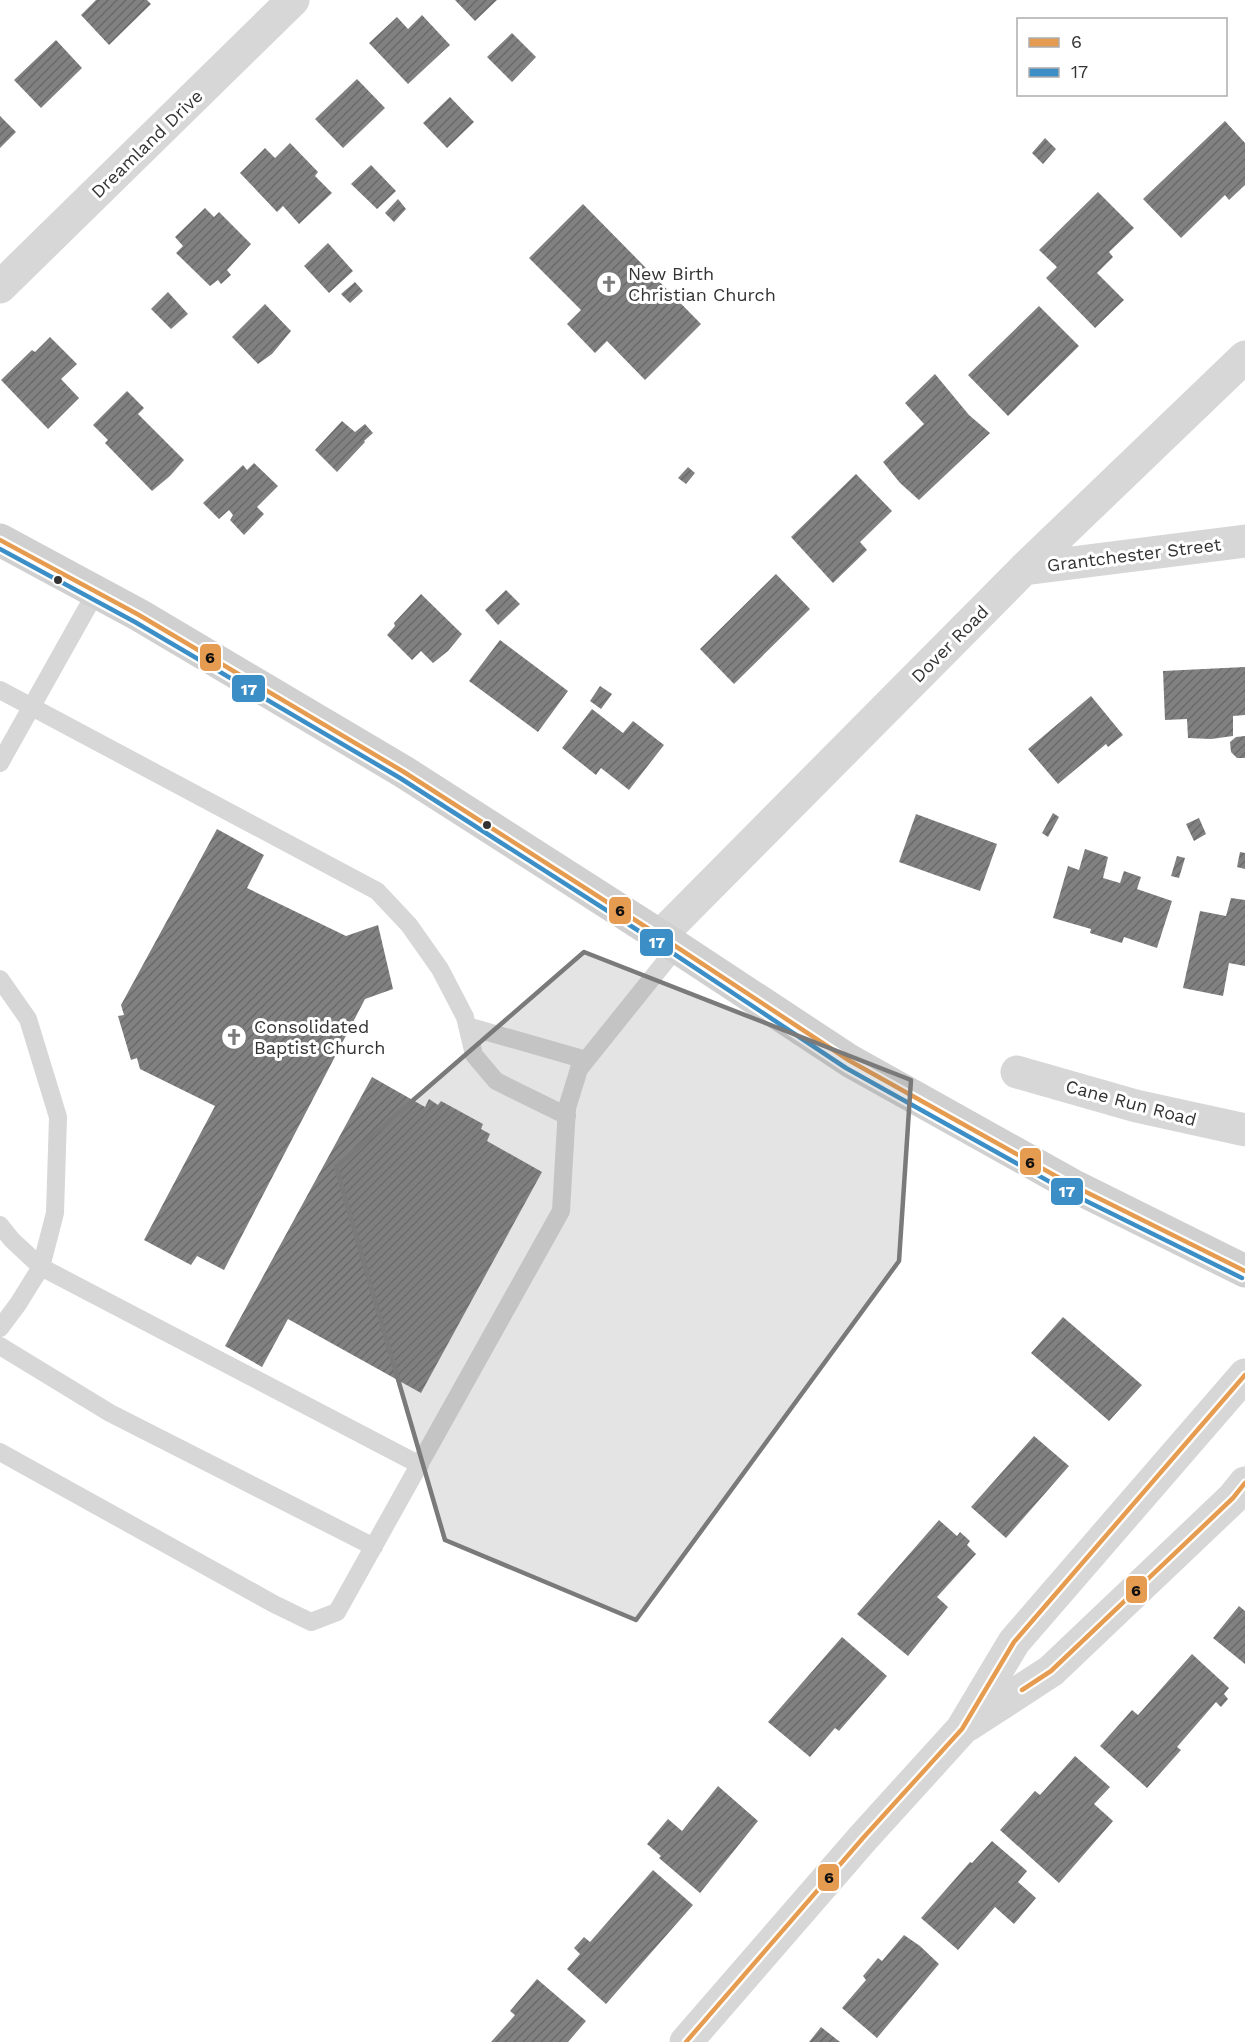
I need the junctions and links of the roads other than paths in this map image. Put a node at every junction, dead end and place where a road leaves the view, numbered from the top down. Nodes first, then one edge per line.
1 (293, 0) edge
2 (0, 287) edge
3 (1245, 357) edge
4 (0, 540) edge
5 (1245, 541) edge
6 (1024, 569) junction
7 (96, 592) junction
8 (0, 690) edge
9 (32, 706) junction
10 (0, 763) edge
11 (669, 941) junction
12 (0, 979) edge
13 (466, 1026) junction
14 (586, 1060) junction
15 (1017, 1072) dead end
16 (567, 1116) junction
17 (1245, 1131) edge
18 (0, 1225) edge
19 (41, 1267) junction
20 (1245, 1271) edge
21 (0, 1328) edge
22 (0, 1346) edge
23 (1245, 1375) edge
24 (0, 1452) edge
25 (420, 1465) junction
26 (1245, 1483) edge
27 (374, 1547) junction
28 (962, 1729) junction
29 (686, 2042) edge

1 - 2 street, Dreamland Drive
3 - 6 street, Dover Road
4 - 7 main road
5 - 6 street, Grantchester Street
6 - 11 street, Dover Road
7 - 9 lane
7 - 11 main road
8 - 9 lane
9 - 10 lane
9 - 13 lane
11 - 14 lane
11 - 20 main road
12 - 19 lane
13 - 14 lane
13 - 16 lane
14 - 16 lane
15 - 17 street, Cane Run Road
16 - 25 lane
18 - 19 lane
19 - 21 lane
19 - 25 lane
22 - 27 lane
23 - 28 street
24 - 27 lane
25 - 27 lane
26 - 28 street
28 - 29 street

